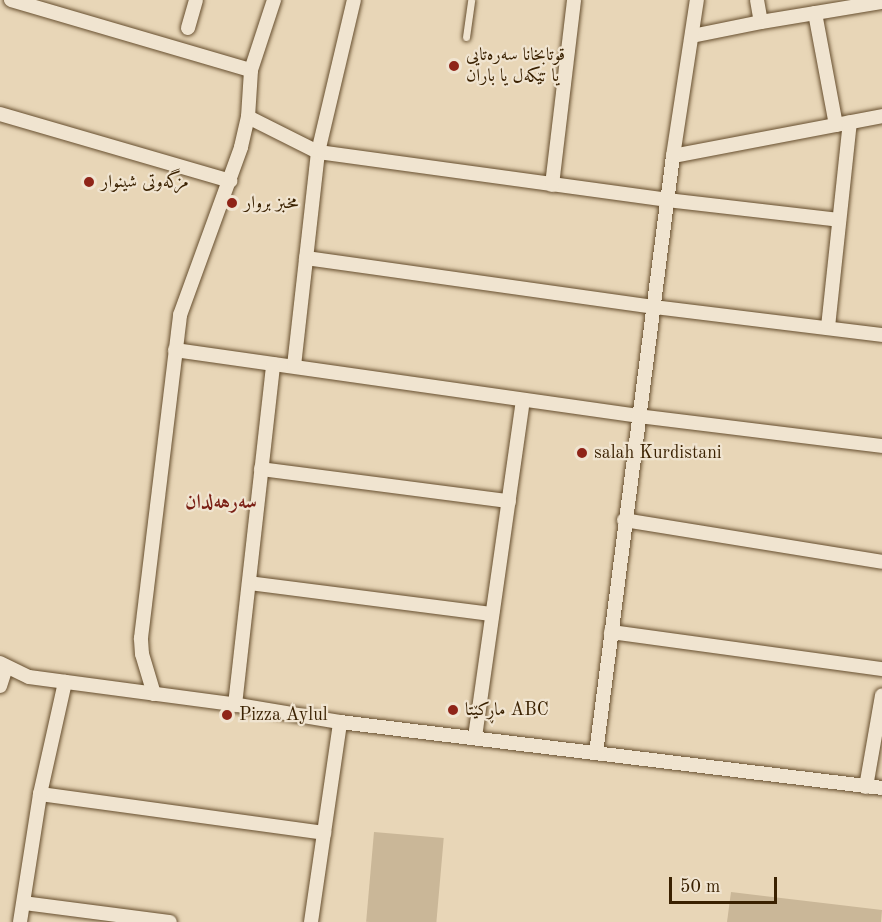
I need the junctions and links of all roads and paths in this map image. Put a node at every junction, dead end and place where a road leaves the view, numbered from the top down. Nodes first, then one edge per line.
1 (11, 0) edge
2 (196, 0) edge
3 (274, 0) edge
4 (354, 0) edge
5 (471, 0) edge
6 (574, 0) edge
7 (697, 0) edge
8 (757, 0) edge
9 (882, 2) edge
10 (815, 13) junction
11 (761, 22) junction
12 (188, 28) dead end
13 (692, 36) junction
14 (466, 37) dead end
15 (251, 70) junction
16 (0, 114) edge
17 (882, 116) edge
18 (248, 117) junction
19 (843, 124) junction
20 (318, 152) junction
21 (673, 156) junction
22 (230, 181) junction
23 (552, 184) junction
24 (667, 200) junction
25 (839, 220) junction
26 (306, 258) junction
27 (654, 307) junction
28 (828, 327) junction
29 (882, 336) edge
30 (175, 350) junction
31 (273, 364) junction
32 (294, 366) junction
33 (523, 400) junction
34 (638, 416) junction
35 (882, 446) edge
36 (261, 469) junction
37 (508, 501) junction
38 (624, 520) junction
39 (882, 562) edge
40 (249, 583) junction
41 (492, 614) junction
42 (611, 632) junction
43 (3, 665) edge
44 (882, 669) edge
45 (65, 682) junction
46 (0, 686) edge
47 (154, 694) junction
48 (882, 695) edge
49 (235, 705) junction
50 (340, 722) junction
51 (475, 737) junction
52 (596, 753) junction
53 (866, 787) junction
54 (882, 788) edge
55 (40, 794) junction
56 (324, 833) junction
57 (24, 903) junction
58 (20, 922) edge
59 (170, 922) edge
60 (311, 922) edge

1 - 15 street
2 - 12 street
3 - 15 street
4 - 20 street
5 - 14 lane
6 - 23 street
7 - 13 street
8 - 11 street
9 - 10 street
10 - 11 street
10 - 19 street
11 - 13 street
13 - 21 street
15 - 18 street
16 - 22 street
17 - 19 street
18 - 20 street
18 - 22 street
19 - 21 street
19 - 25 street
20 - 23 street
20 - 26 street
21 - 24 street
22 - 30 street
23 - 24 street
24 - 25 street
24 - 27 street
25 - 28 street
26 - 27 street
26 - 32 street
27 - 28 street
27 - 34 street
28 - 29 street
30 - 31 street
30 - 47 street
31 - 32 street
31 - 36 street
32 - 33 street
33 - 34 street
33 - 37 street
34 - 35 street
34 - 38 street
36 - 37 street
36 - 40 street
37 - 41 street
38 - 39 street
38 - 42 street
40 - 41 street
40 - 49 street
41 - 51 street
42 - 44 street
42 - 52 street
43 - 45 street
43 - 46 street
45 - 47 street
45 - 55 street
47 - 49 street
48 - 53 street
49 - 50 street
50 - 51 street
50 - 56 street
51 - 52 street
52 - 53 street
53 - 54 street
55 - 56 street
55 - 57 street
56 - 60 street
57 - 58 street
57 - 59 street

